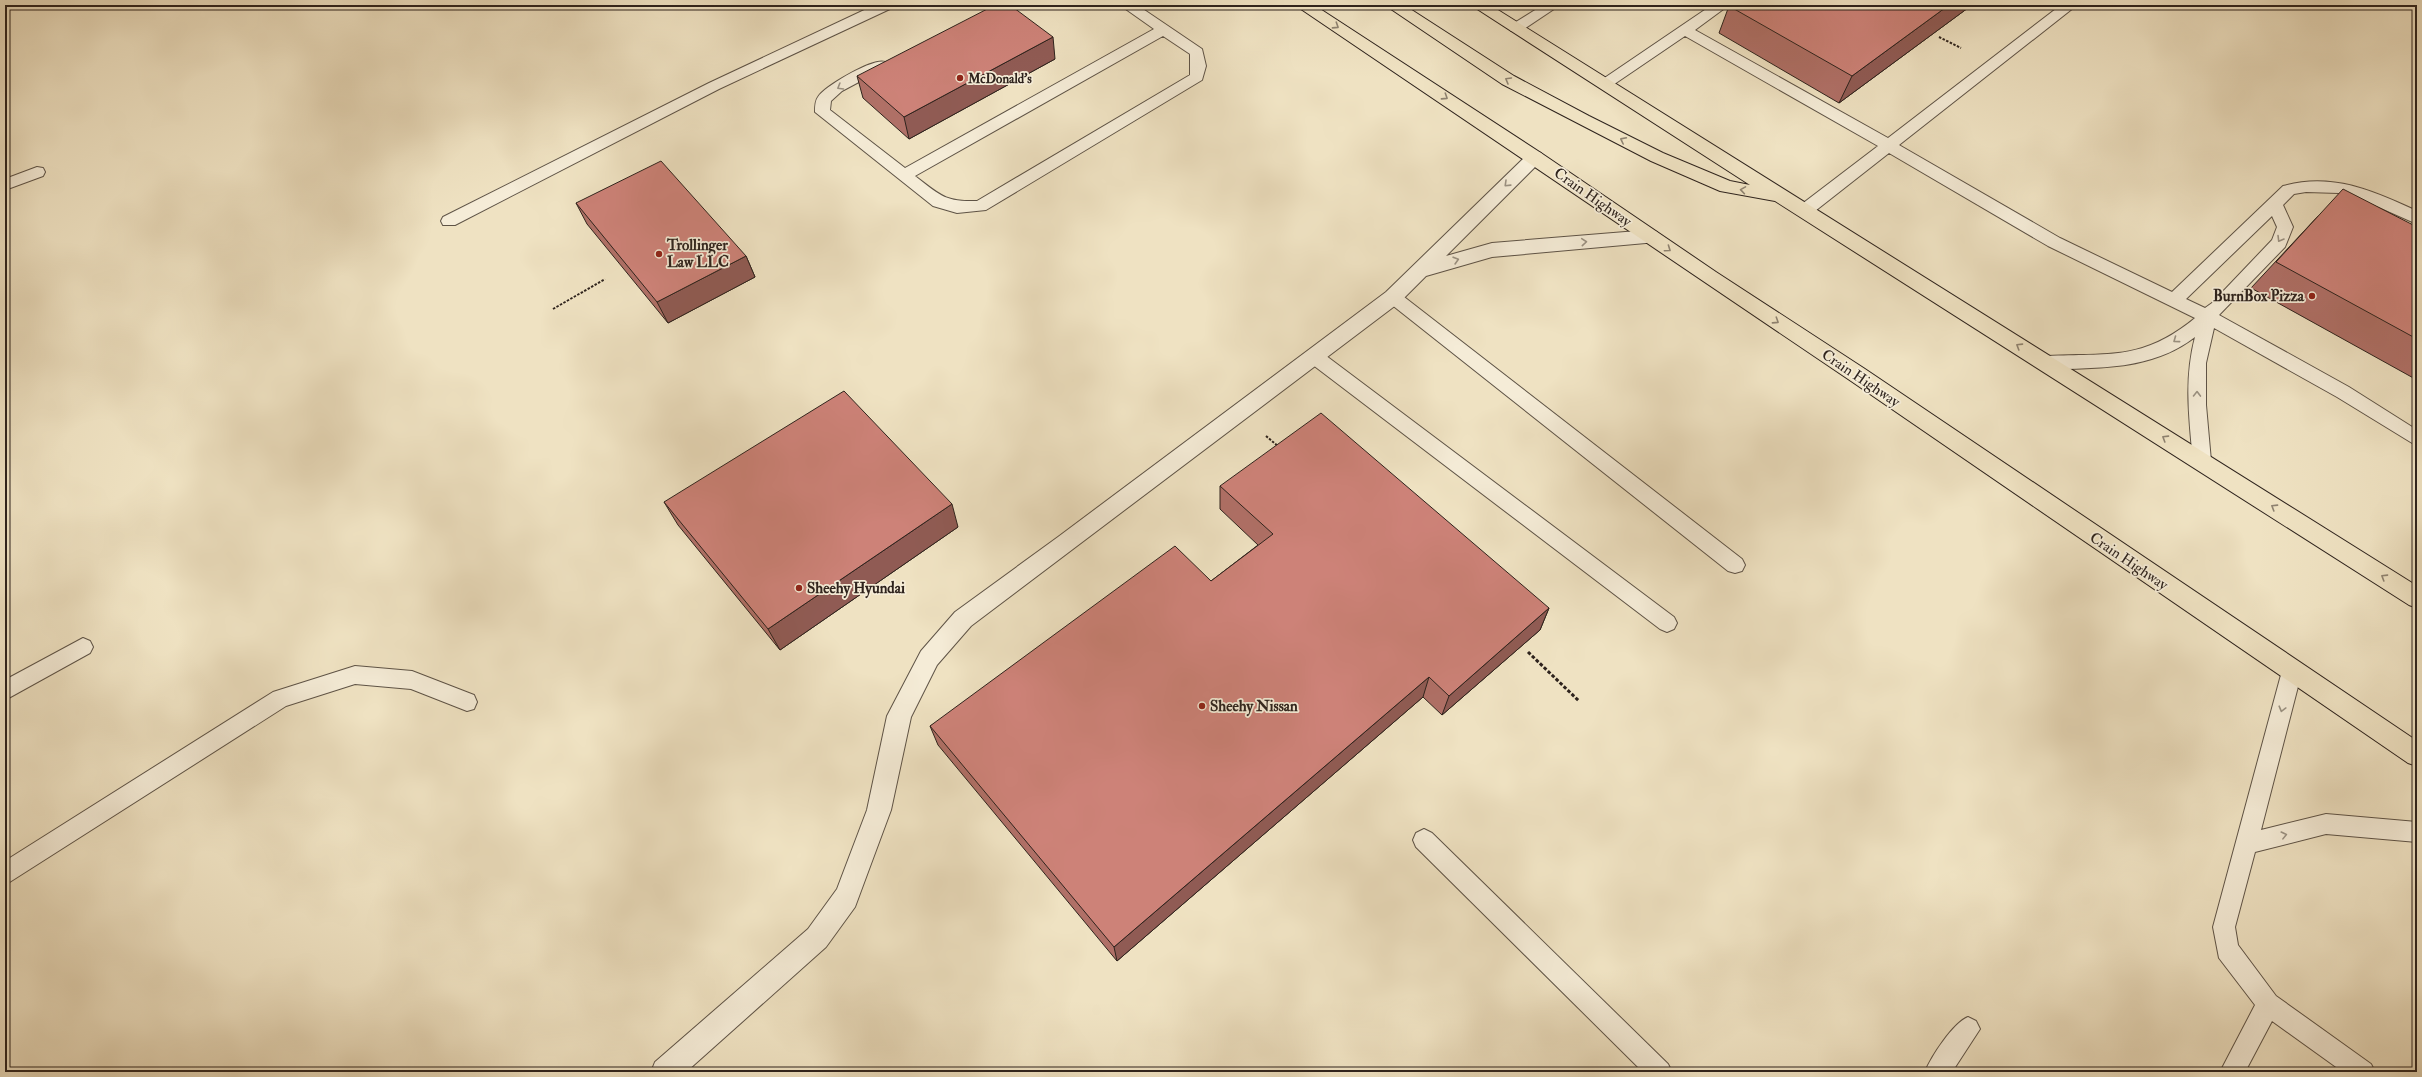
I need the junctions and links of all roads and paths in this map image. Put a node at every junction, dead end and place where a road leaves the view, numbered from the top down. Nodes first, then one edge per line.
1 (887, 5) edge
2 (1126, 5) edge
3 (1303, 5) edge
4 (1393, 5) edge
5 (1479, 5) edge
6 (1553, 5) edge
7 (1722, 5) edge
8 (2070, 5) edge
9 (1516, 28) junction
10 (1163, 30) junction
11 (1685, 30) junction
12 (893, 59) edge
13 (1605, 84) junction
14 (1888, 145) junction
15 (1535, 157) junction
16 (37, 172) dead end
17 (904, 175) junction
18 (5, 186) edge
19 (1782, 196) junction
20 (2275, 204) junction
21 (1804, 211) junction
22 (2417, 218) edge
23 (450, 221) dead end
24 (1650, 236) junction
25 (1419, 271) junction
26 (605, 279) dead end
27 (1393, 297) junction
28 (2174, 300) junction
29 (553, 309) dead end
30 (2208, 317) junction
31 (1315, 357) junction
32 (2047, 363) junction
33 (2417, 439) edge
34 (2202, 461) junction
35 (1735, 565) dead end
36 (2417, 598) edge
37 (1667, 624) dead end
38 (83, 647) dead end
39 (1528, 652) edge
40 (2292, 671) junction
41 (5, 691) edge
42 (1579, 701) dead end
43 (467, 702) dead end
44 (2417, 754) edge
45 (2417, 832) edge
46 (1424, 840) dead end
47 (2246, 844) junction
48 (5, 874) edge
49 (2268, 1004) junction
50 (1968, 1029) dead end
51 (665, 1072) edge
52 (1660, 1072) edge
53 (1937, 1072) edge
54 (2232, 1072) edge
55 (2363, 1072) edge

1 - 23 lane
2 - 10 lane
3 -> 15 highway, Crain Highway
19 -> 4 highway
5 - 9 highway
6 - 9 lane
7 - 11 lane
8 - 14 lane
9 - 13 highway
10 - 17 lane
10 - 17 lane
11 - 13 lane
11 - 14 lane
12 -> 17 lane
13 - 19 highway
14 - 21 lane
14 - 28 lane
15 - 24 highway, Crain Highway
15 -> 25 street
16 - 18 lane
19 - 21 highway
20 - 22 lane
20 - 28 lane
20 -> 30 lane
32 -> 21 highway
25 -> 24 street
24 -> 40 highway, Crain Highway
25 - 27 street
26 - 29 path
27 - 31 street
27 - 35 lane
28 - 30 lane
30 -> 32 lane
30 - 33 lane
34 -> 30 lane
31 - 37 lane
31 - 51 street
34 -> 32 highway
36 -> 34 highway
38 - 41 lane
39 - 42 path
40 - 44 highway, Crain Highway
40 -> 47 lane
43 - 48 lane
47 -> 45 lane
46 - 52 lane
47 - 49 lane
49 - 54 lane
49 - 55 lane
50 - 53 lane

